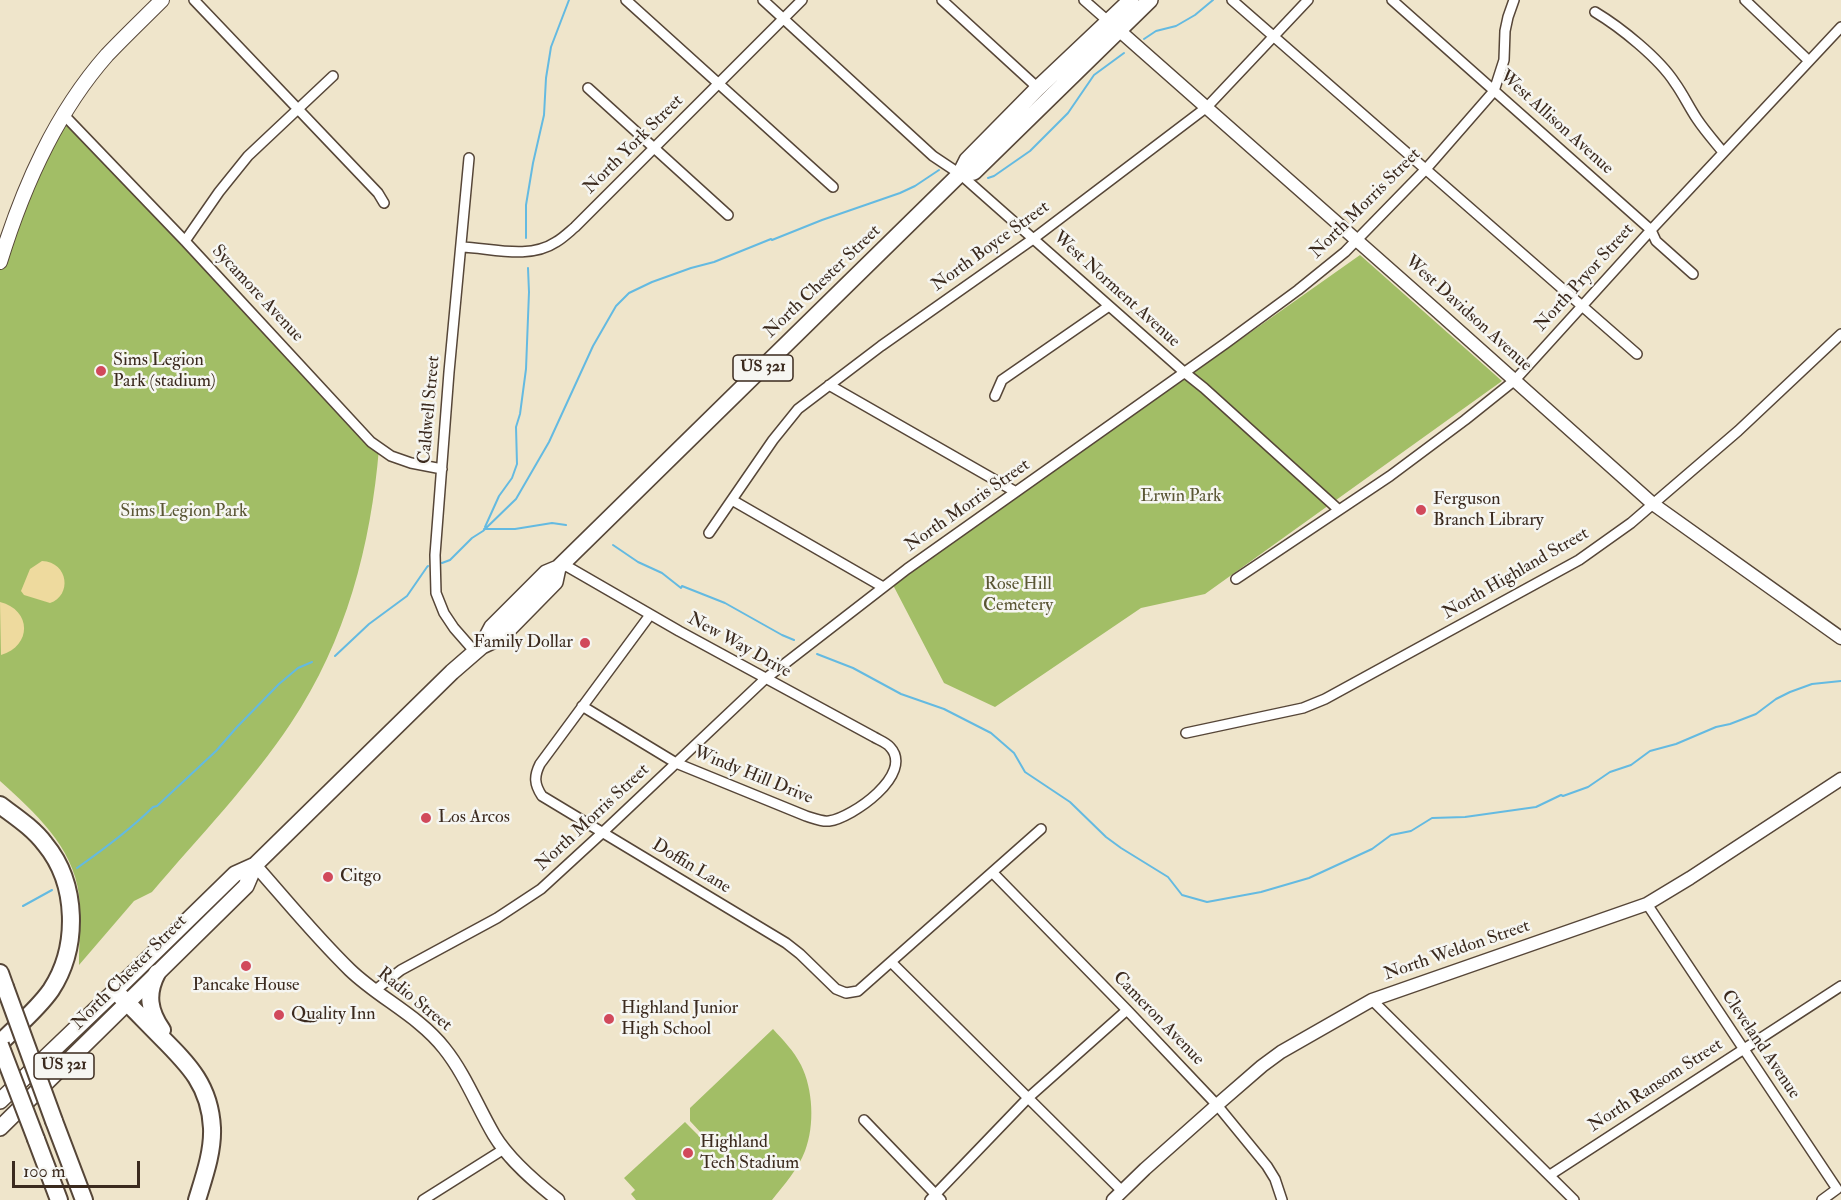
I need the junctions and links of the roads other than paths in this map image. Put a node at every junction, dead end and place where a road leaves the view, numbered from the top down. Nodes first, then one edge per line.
1 (162, 0) edge
2 (194, 0) edge
3 (626, 0) edge
4 (763, 0) edge
5 (802, 0) edge
6 (942, 0) edge
7 (1084, 0) edge
8 (1131, 0) edge
9 (1150, 0) edge
10 (1232, 0) edge
11 (1308, 0) edge
12 (1392, 0) edge
13 (1514, 0) edge
14 (1745, 0) edge
15 (1595, 12) dead end
16 (784, 18) junction
17 (1114, 26) junction
18 (1841, 27) edge
19 (1273, 35) junction
20 (1809, 61) junction
21 (333, 75) dead end
22 (718, 84) junction
23 (588, 88) dead end
24 (1038, 88) junction
25 (1494, 91) junction
26 (1207, 107) junction
27 (298, 110) junction
28 (64, 115) junction
29 (654, 148) junction
30 (1723, 152) junction
31 (469, 158) dead end
32 (1426, 169) junction
33 (960, 174) junction
34 (833, 187) dead end
35 (384, 203) dead end
36 (728, 215) dead end
37 (1651, 230) junction
38 (1033, 238) junction
39 (1357, 240) junction
40 (185, 241) junction
41 (462, 247) junction
42 (0, 262) edge
43 (1693, 274) dead end
44 (1582, 305) junction
45 (1109, 306) junction
46 (1841, 334) edge
47 (1637, 354) dead end
48 (1184, 372) junction
49 (1515, 380) junction
50 (829, 386) junction
51 (995, 396) dead end
52 (442, 469) junction
53 (1016, 492) junction
54 (732, 500) junction
55 (1653, 504) junction
56 (1339, 510) junction
57 (709, 533) dead end
58 (560, 566) junction
59 (1236, 579) dead end
60 (883, 587) junction
61 (650, 615) junction
62 (1841, 638) edge
63 (478, 649) junction
64 (765, 680) junction
65 (582, 706) junction
66 (1186, 733) dead end
67 (896, 758) joint
68 (676, 762) junction
69 (1841, 779) edge
70 (0, 805) edge
71 (1041, 829) dead end
72 (602, 833) junction
73 (255, 865) junction
74 (993, 873) junction
75 (1647, 904) junction
76 (891, 962) junction
77 (157, 973) junction
78 (3, 980) edge
79 (1841, 986) edge
80 (374, 991) junction
81 (121, 997) junction
82 (1372, 1000) junction
83 (1127, 1010) junction
84 (0, 1044) edge
85 (1742, 1049) junction
86 (180, 1056) junction
87 (1028, 1098) junction
88 (0, 1101) edge
89 (1217, 1105) junction
90 (864, 1120) dead end
91 (0, 1128) edge
92 (504, 1149) junction
93 (1550, 1175) junction
94 (1117, 1196) edge
95 (936, 1198) edge
96 (59, 1200) edge
97 (84, 1200) edge
98 (197, 1200) edge
99 (423, 1200) edge
100 (558, 1200) edge
101 (1282, 1200) edge
102 (1574, 1200) edge
103 (1822, 1200) edge

1 - 28 main road
2 - 27 street
3 - 22 street
4 - 16 street, West Norment Avenue
5 - 16 street, North York Street
6 - 24 street
7 - 17 street, West Davidson Avenue
8 - 17 main road, North Chester Street / US 321
9 - 17 main road, North Chester Street / US 321
10 - 19 street
11 - 19 street, North Boyce Street
12 - 25 street, West Allison Avenue
13 - 25 street, North Morris Street
14 - 20 street
15 - 30 street
16 - 22 street, North York Street
16 - 33 street, West Norment Avenue
17 - 24 main road, North Chester Street / US 321
17 - 26 street, West Davidson Avenue
17 - 33 main road, North Chester Street / US 321
18 - 20 street, North Pryor Street
19 - 26 street, North Boyce Street
19 - 32 street
20 - 30 street, North Pryor Street
21 - 27 street
22 - 29 street, North York Street
22 - 34 street
23 - 29 street
24 - 33 main road, North Chester Street / US 321
25 - 32 street, North Morris Street
25 - 37 street, West Allison Avenue
26 - 38 street, North Boyce Street
26 - 39 street, West Davidson Avenue
27 - 35 street
27 - 40 street
28 - 40 street, Sycamore Avenue
28 - 42 main road
29 - 36 street
29 - 41 street, North York Street
30 - 37 street, North Pryor Street
31 - 41 street, Caldwell Street
32 - 39 street, North Morris Street
32 - 44 street
33 - 38 street, West Norment Avenue
33 - 58 main road, North Chester Street / US 321
37 - 43 street, West Allison Avenue
37 - 44 street, North Pryor Street
38 - 45 street, West Norment Avenue
38 - 50 street, North Boyce Street
39 - 48 street, North Morris Street
39 - 49 street, West Davidson Avenue
40 - 52 street, Sycamore Avenue
41 - 52 street, Caldwell Street
44 - 47 street
44 - 49 street, North Pryor Street
45 - 48 street, West Norment Avenue
45 - 51 street
46 - 55 street, North Highland Street
48 - 53 street, North Morris Street
48 - 56 street, West Norment Avenue
49 - 55 street, West Davidson Avenue
49 - 56 street, North Pryor Street
50 - 53 street
50 - 54 street, North Boyce Street
52 - 63 street, Caldwell Street
53 - 60 street, North Morris Street
54 - 57 street, North Boyce Street
54 - 60 street
55 - 62 street, West Davidson Avenue
55 - 66 street, North Highland Street
56 - 59 street, North Pryor Street
58 - 61 street, New Way Drive
58 - 63 main road, North Chester Street / US 321
60 - 64 street, North Morris Street
61 - 64 street, New Way Drive
61 - 65 street
63 - 73 main road, North Chester Street / US 321
64 - 67 street, New Way Drive
64 - 68 street, North Morris Street
65 - 68 street, Windy Hill Drive
65 - 72 street, Doffin Lane
67 - 68 street, Windy Hill Drive
68 - 72 street, North Morris Street
69 - 75 street, North Weldon Street
70 - 84 highway
71 - 74 street
72 - 76 street, Doffin Lane
72 - 80 street, North Morris Street
73 - 77 main road, North Chester Street / US 321
73 - 80 street, Radio Street
73 - 81 main road, North Chester Street / US 321
74 - 76 street
74 - 83 street, Cameron Avenue
75 - 82 street, North Weldon Street
75 - 85 street, Cleveland Avenue
76 - 87 street
77 - 81 main road, North Chester Street / US 321
77 - 86 highway
78 - 97 highway, bridge
79 - 85 street, North Ransom Street
80 - 92 street, Radio Street
81 - 86 highway
81 - 88 main road, North Chester Street / US 321
81 - 91 main road, North Chester Street / US 321
82 - 89 street, North Weldon Street
82 - 93 street
83 - 87 street
83 - 89 street, Cameron Avenue
84 - 96 highway, bridge
85 - 93 street, North Ransom Street
85 - 103 street, Cleveland Avenue
86 - 98 highway
87 - 94 street
87 - 95 street
89 - 94 street, North Weldon Street
89 - 101 street, Cameron Avenue
90 - 95 street
92 - 99 street
92 - 100 street, Radio Street
93 - 102 street

